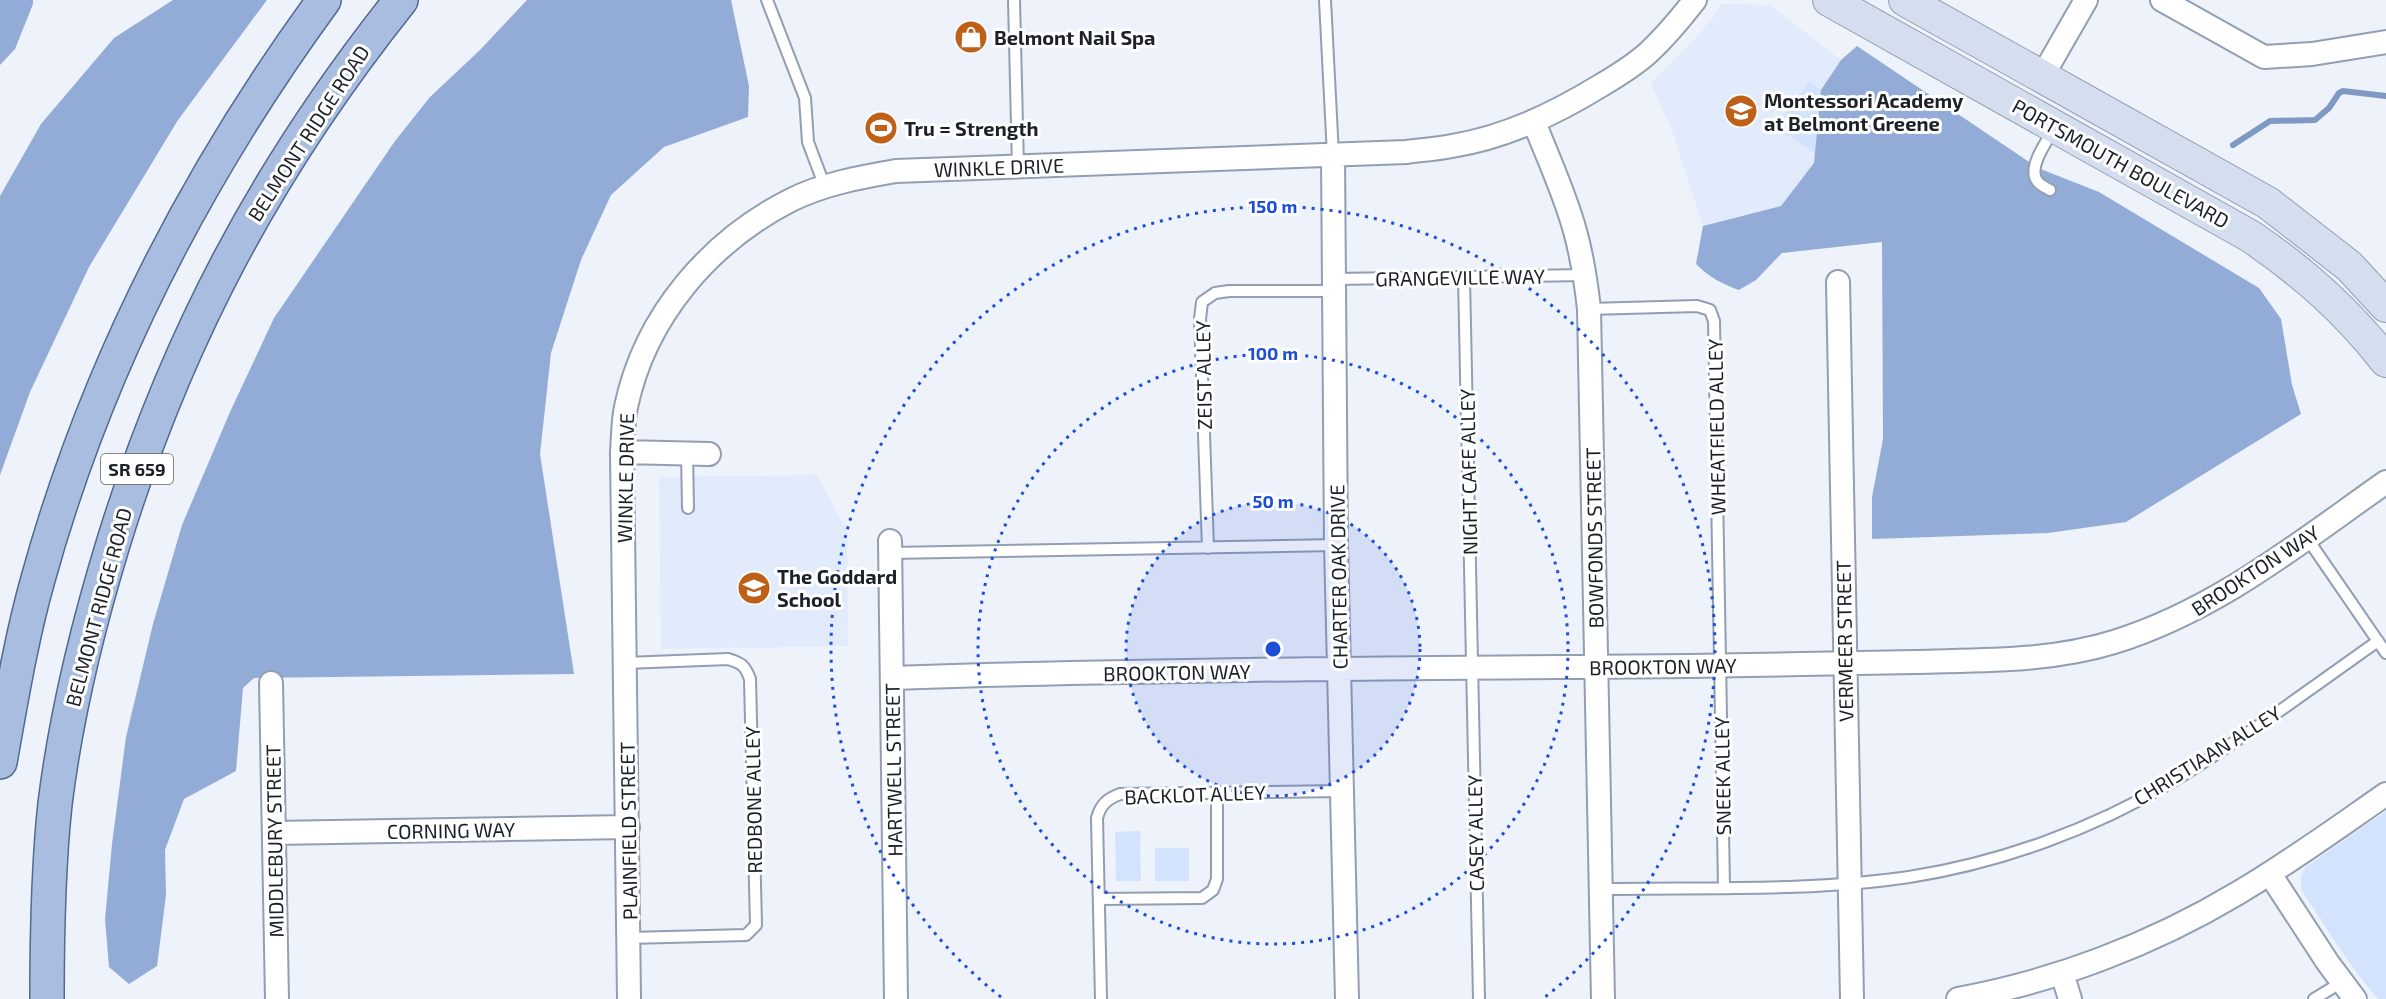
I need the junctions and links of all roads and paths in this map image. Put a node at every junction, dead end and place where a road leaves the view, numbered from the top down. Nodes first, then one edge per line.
1 (324, 0) edge
2 (401, 0) edge
3 (767, 0) edge
4 (1014, 0) edge
5 (1325, 0) edge
6 (1695, 0) edge
7 (1829, 0) edge
8 (1905, 0) edge
9 (2086, 0) edge
10 (2162, 0) edge
11 (2386, 42) edge
12 (2043, 75) junction
13 (1534, 122) junction
14 (2056, 126) junction
15 (1332, 155) junction
16 (1018, 166) junction
17 (825, 187) junction
18 (2050, 190) dead end
19 (1585, 274) junction
20 (1464, 277) junction
21 (1838, 282) dead end
22 (1335, 285) junction
23 (2384, 300) edge
24 (1589, 309) junction
25 (2386, 361) edge
26 (622, 452) junction
27 (687, 453) junction
28 (709, 454) dead end
29 (2386, 482) edge
30 (688, 508) dead end
31 (2307, 538) junction
32 (1336, 545) junction
33 (890, 547) joint
34 (1208, 548) junction
35 (2378, 641) junction
36 (2386, 653) edge
37 (625, 663) junction
38 (1845, 663) junction
39 (1719, 665) junction
40 (1596, 666) junction
41 (1472, 668) junction
42 (1339, 669) junction
43 (892, 678) junction
44 (272, 683) dead end
45 (0, 762) edge
46 (1343, 791) junction
47 (1217, 793) junction
48 (2386, 794) edge
49 (628, 827) junction
50 (274, 833) junction
51 (2270, 874) junction
52 (1849, 884) junction
53 (1724, 887) junction
54 (1600, 889) junction
55 (1099, 899) junction
56 (629, 938) junction
57 (2062, 973) junction
58 (2348, 990) edge
59 (47, 999) edge
60 (277, 999) edge
61 (629, 999) edge
62 (896, 999) edge
63 (1101, 999) edge
64 (1347, 999) edge
65 (1479, 999) edge
66 (1604, 999) edge
67 (1852, 999) edge
68 (1958, 999) edge
69 (2070, 999) edge
70 (2314, 999) edge

1 - 45 main road, SR 659
2 - 59 main road, BELMONT RIDGE ROAD / SR 659
3 - 17 lane
4 - 16 lane
5 - 15 lane
6 - 13 street, WINKLE DRIVE
7 - 14 street, PORTSMOUTH BOULEVARD
8 - 12 street, PORTSMOUTH BOULEVARD
9 - 12 street
10 - 11 street
12 - 23 street, PORTSMOUTH BOULEVARD
13 - 15 street, WINKLE DRIVE
13 - 19 street, BOWFONDS STREET
14 - 18 lane
14 - 25 street, PORTSMOUTH BOULEVARD
15 - 16 street, WINKLE DRIVE
15 - 22 street, CHARTER OAK DRIVE
16 - 17 street, WINKLE DRIVE
17 - 26 street, WINKLE DRIVE
19 - 20 lane, GRANGEVILLE WAY
19 - 24 street, BOWFONDS STREET
20 - 22 lane, GRANGEVILLE WAY
20 - 41 lane, NIGHT CAFE ALLEY
21 - 38 street, VERMEER STREET
22 - 32 street, CHARTER OAK DRIVE
22 - 34 lane, ZEIST ALLEY
24 - 39 lane, WHEATFIELD ALLEY
24 - 40 street, BOWFONDS STREET
26 - 27 street
26 - 37 street, WINKLE DRIVE
27 - 28 street
27 - 30 lane
29 - 31 street, BROOKTON WAY
31 - 35 lane
31 - 38 street, BROOKTON WAY
32 - 34 lane
32 - 42 street, CHARTER OAK DRIVE
33 - 34 lane
33 - 43 street, HARTWELL STREET
35 - 36 lane
35 - 52 lane, CHRISTIAAN ALLEY
37 - 49 street, PLAINFIELD STREET
37 - 56 lane, REDBONE ALLEY
38 - 39 street, BROOKTON WAY
38 - 52 street, VERMEER STREET
39 - 40 street, BROOKTON WAY
39 - 53 lane, SNEEK ALLEY
40 - 41 street, BROOKTON WAY
40 - 54 street, BOWFONDS STREET
41 - 42 street, BROOKTON WAY
41 - 65 lane, CASEY ALLEY
42 - 43 street, BROOKTON WAY
42 - 46 street, CHARTER OAK DRIVE
43 - 62 street, HARTWELL STREET
44 - 50 street, MIDDLEBURY STREET
46 - 47 lane, BACKLOT ALLEY
46 - 64 street, CHARTER OAK DRIVE
47 - 55 lane, BACKLOT ALLEY
47 - 55 lane
48 - 51 street
49 - 50 street, CORNING WAY
49 - 56 street, PLAINFIELD STREET
50 - 60 street, MIDDLEBURY STREET
51 - 57 street
51 - 58 street
52 - 53 lane
52 - 67 street, VERMEER STREET
53 - 54 lane
54 - 66 street, BOWFONDS STREET
55 - 63 lane, BACKLOT ALLEY
56 - 61 street, PLAINFIELD STREET
57 - 68 street
57 - 69 street
58 - 70 lane

